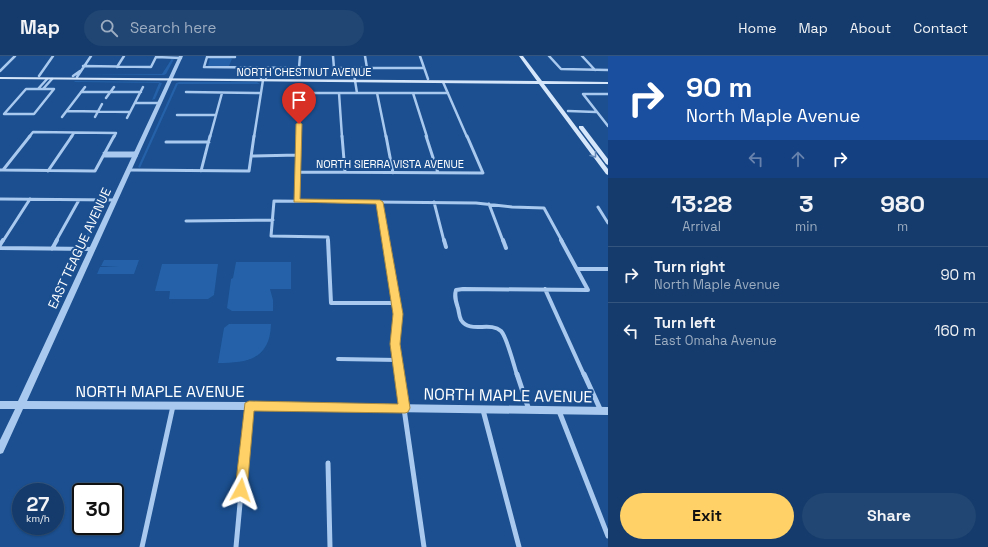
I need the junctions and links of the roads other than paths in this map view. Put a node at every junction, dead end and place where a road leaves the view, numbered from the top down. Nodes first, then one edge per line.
1 (15, 56) edge
2 (53, 56) edge
3 (91, 56) edge
4 (124, 56) edge
5 (300, 56) edge
6 (333, 56) edge
7 (365, 56) edge
8 (420, 56) edge
9 (521, 56) edge
10 (526, 56) edge
11 (549, 56) edge
12 (582, 56) edge
13 (181, 57) edge
14 (235, 57) edge
15 (83, 66) junction
16 (117, 67) junction
17 (232, 67) junction
18 (262, 68) junction
19 (267, 68) junction
20 (353, 68) junction
21 (367, 68) junction
22 (424, 68) junction
23 (0, 70) edge
24 (595, 70) junction
25 (608, 70) edge
26 (39, 76) junction
27 (75, 76) junction
28 (0, 77) edge
29 (264, 77) junction
30 (171, 78) junction
31 (49, 79) junction
32 (428, 79) junction
33 (455, 79) junction
34 (355, 80) junction
35 (542, 81) junction
36 (443, 82) junction
37 (608, 82) edge
38 (41, 85) junction
39 (46, 85) junction
40 (85, 86) dead end
41 (114, 87) dead end
42 (143, 87) dead end
43 (38, 89) junction
44 (43, 89) junction
45 (81, 92) junction
46 (110, 92) junction
47 (141, 92) junction
48 (186, 92) dead end
49 (222, 93) junction
50 (261, 93) junction
51 (339, 93) junction
52 (357, 93) junction
53 (377, 93) junction
54 (413, 93) junction
55 (448, 93) junction
56 (608, 94) edge
57 (106, 98) dead end
58 (136, 102) junction
59 (160, 102) junction
60 (102, 104) dead end
61 (67, 111) junction
62 (98, 112) junction
63 (130, 112) junction
64 (596, 112) junction
65 (566, 113) junction
66 (177, 115) dead end
67 (216, 115) junction
68 (62, 117) dead end
69 (94, 118) dead end
70 (127, 118) dead end
71 (608, 126) edge
72 (74, 133) junction
73 (166, 142) dead end
74 (209, 142) junction
75 (104, 154) junction
76 (136, 154) junction
77 (298, 155) junction
78 (252, 156) junction
79 (608, 163) edge
80 (2, 170) edge
81 (48, 170) junction
82 (129, 170) junction
83 (201, 171) junction
84 (297, 172) junction
85 (345, 172) junction
86 (393, 173) junction
87 (438, 173) junction
88 (608, 173) edge
89 (0, 199) edge
90 (30, 199) junction
91 (79, 200) junction
92 (115, 200) junction
93 (297, 201) junction
94 (380, 202) junction
95 (434, 202) junction
96 (488, 204) junction
97 (598, 207) dead end
98 (273, 220) junction
99 (186, 221) dead end
100 (608, 223) edge
101 (0, 245) edge
102 (0, 248) edge
103 (446, 248) dead end
104 (506, 248) dead end
105 (52, 249) junction
106 (92, 249) junction
107 (577, 269) junction
108 (608, 269) edge
109 (545, 289) junction
110 (396, 303) junction
111 (338, 359) dead end
112 (398, 360) junction
113 (0, 405) edge
114 (20, 406) junction
115 (173, 406) junction
116 (249, 406) junction
117 (405, 408) junction
118 (482, 410) junction
119 (529, 410) junction
120 (559, 411) junction
121 (605, 411) edge
122 (0, 450) edge
123 (328, 463) dead end
124 (608, 536) edge
125 (142, 547) edge
126 (236, 547) edge
127 (330, 547) edge
128 (424, 547) edge
129 (520, 547) edge

1 - 23 street
2 - 26 street
3 - 15 street
4 - 16 street
5 - 19 street
6 - 20 street
7 - 21 street
8 - 22 street
9 - 35 main road
10 - 35 main road
11 - 24 street
12 - 24 street
13 - 16 street
13 - 30 street, EAST TEAGUE AVENUE
14 - 17 street
14 - 17 street
15 - 16 street
15 - 27 street
17 - 18 street
18 - 19 street
18 - 29 street
19 - 29 street
20 - 21 street
20 - 34 street
21 - 22 street
22 - 32 street
24 - 25 street
26 - 27 main road, NORTH CHESTNUT AVENUE
26 - 28 main road, NORTH CHESTNUT AVENUE
27 - 30 main road, NORTH CHESTNUT AVENUE
27 - 31 main road
28 - 31 main road, NORTH CHESTNUT AVENUE
29 - 30 main road, NORTH CHESTNUT AVENUE
29 - 34 main road, NORTH CHESTNUT AVENUE
29 - 34 main road, NORTH CHESTNUT AVENUE
29 - 50 street
30 - 31 main road, NORTH CHESTNUT AVENUE
30 - 59 street, EAST TEAGUE AVENUE
31 - 38 street
31 - 39 street
32 - 33 main road, NORTH CHESTNUT AVENUE
32 - 34 main road, NORTH CHESTNUT AVENUE
33 - 35 main road, NORTH CHESTNUT AVENUE
33 - 36 main road
34 - 36 main road, NORTH CHESTNUT AVENUE
34 - 52 street
35 - 36 main road, NORTH CHESTNUT AVENUE
35 - 37 main road, NORTH CHESTNUT AVENUE
35 - 65 main road
36 - 55 street
38 - 39 street
38 - 43 street
39 - 44 street
40 - 45 street
41 - 46 street
42 - 47 street
43 - 44 street
43 - 44 street
45 - 46 street
45 - 61 street
46 - 47 street
46 - 57 street
47 - 58 street
48 - 49 street
49 - 50 street
49 - 67 street
50 - 78 street
51 - 52 street
51 - 77 street
51 - 85 street
52 - 53 street
53 - 54 street
53 - 86 street
54 - 55 street
54 - 87 street
55 - 87 street, NORTH SIERRA VISTA AVENUE
56 - 64 street
58 - 59 street
58 - 63 street
59 - 76 street, EAST TEAGUE AVENUE
60 - 62 street
61 - 62 street
61 - 68 street
62 - 63 street
62 - 69 street
63 - 70 street
64 - 65 street
64 - 71 street
65 - 79 main road
65 -> 88 main road
66 - 67 street
67 - 74 street
72 - 75 street
72 - 80 street
72 - 81 street
73 - 74 street
74 - 83 street
75 - 76 street
75 - 81 street
76 - 82 street, EAST TEAGUE AVENUE
77 - 78 street, NORTH SIERRA VISTA AVENUE
77 - 84 street
78 - 83 street
80 - 81 street
82 - 83 street
82 - 92 street, EAST TEAGUE AVENUE
84 - 85 street, NORTH SIERRA VISTA AVENUE
84 - 93 street
85 - 86 street, NORTH SIERRA VISTA AVENUE
86 - 87 street, NORTH SIERRA VISTA AVENUE
89 - 90 street
90 - 91 street
90 - 101 street
91 - 92 street
91 - 105 street
92 - 106 street, EAST TEAGUE AVENUE
93 - 94 street
93 - 98 street
94 - 95 street
94 - 110 street
95 - 96 street
95 - 103 street
96 - 104 street
96 - 107 street
97 - 100 street
98 - 99 street
98 - 110 street
102 - 105 street
105 - 106 street
106 - 114 street, EAST TEAGUE AVENUE
107 - 108 street
107 - 109 street
109 - 119 street
109 - 121 street
110 - 112 street
111 - 112 street
112 - 117 street
113 - 114 street, NORTH MAPLE AVENUE
114 - 115 street, NORTH MAPLE AVENUE
114 - 122 street, EAST TEAGUE AVENUE
115 - 116 street, NORTH MAPLE AVENUE
115 - 125 street
116 - 117 street, NORTH MAPLE AVENUE
116 - 126 street
117 - 118 street, NORTH MAPLE AVENUE
117 - 128 street
118 - 119 street, NORTH MAPLE AVENUE
118 - 129 street
119 - 120 street, NORTH MAPLE AVENUE
120 - 121 street, NORTH MAPLE AVENUE
120 - 124 street
123 - 127 street

